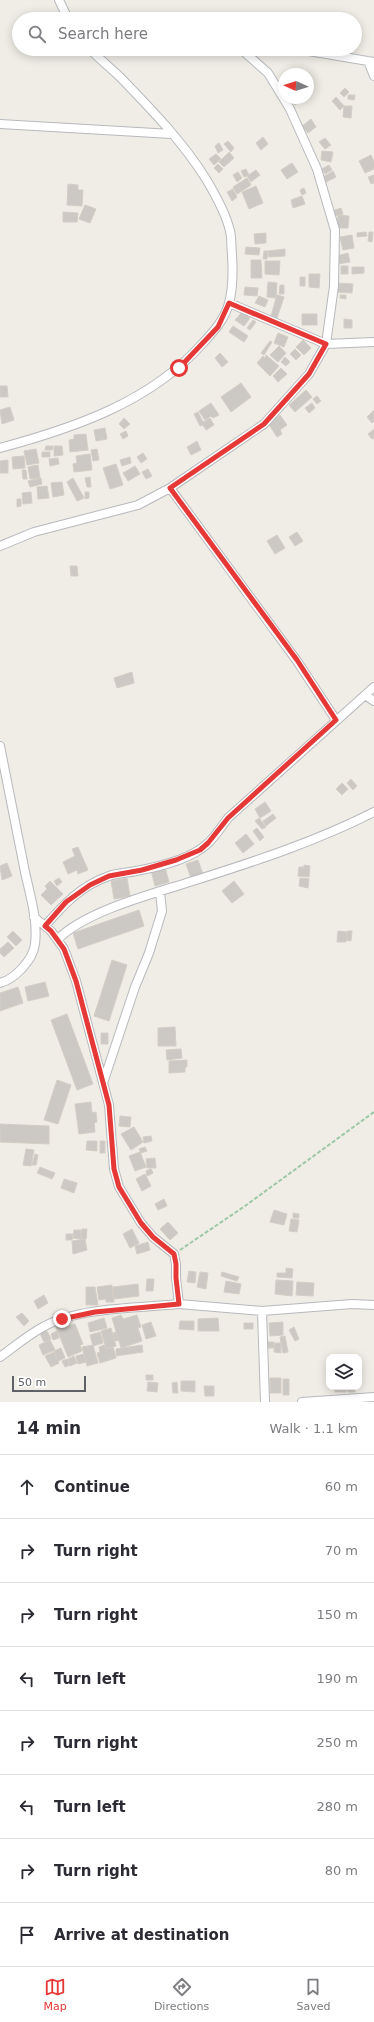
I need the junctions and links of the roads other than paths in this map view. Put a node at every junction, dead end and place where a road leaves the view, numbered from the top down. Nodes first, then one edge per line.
1 (59, 0) edge
2 (65, 12) edge
3 (98, 56) edge
4 (249, 56) edge
5 (337, 56) edge
6 (371, 62) edge
7 (374, 76) edge
8 (0, 124) edge
9 (172, 134) junction
10 (229, 303) junction
11 (374, 342) edge
12 (326, 344) junction
13 (0, 448) edge
14 (170, 488) junction
15 (0, 546) edge
16 (374, 687) edge
17 (365, 695) junction
18 (374, 701) edge
19 (336, 720) junction
20 (0, 746) edge
21 (374, 812) edge
22 (160, 892) junction
23 (34, 917) junction
24 (45, 926) junction
25 (58, 939) junction
26 (0, 983) edge
27 (103, 1083) junction
28 (179, 1304) junction
29 (374, 1305) edge
30 (262, 1311) junction
31 (0, 1357) edge
32 (374, 1397) edge
33 (265, 1402) edge
34 (302, 1402) edge

1 - 2 street
3 - 9 street
4 - 12 street
5 - 6 street
6 - 7 street
8 - 9 street
9 - 10 street
10 - 12 street
10 - 13 street
11 - 12 street
12 - 14 street
14 - 15 street
14 - 19 street
16 - 17 street
17 - 18 street
17 - 19 street
19 - 24 street
20 - 23 street
21 - 22 street
22 - 25 street
22 - 27 street
23 - 24 street
23 - 26 street
24 - 25 street
25 - 27 street
27 - 28 street
28 - 30 street
28 - 31 street
29 - 30 street
30 - 33 street
32 - 34 street

